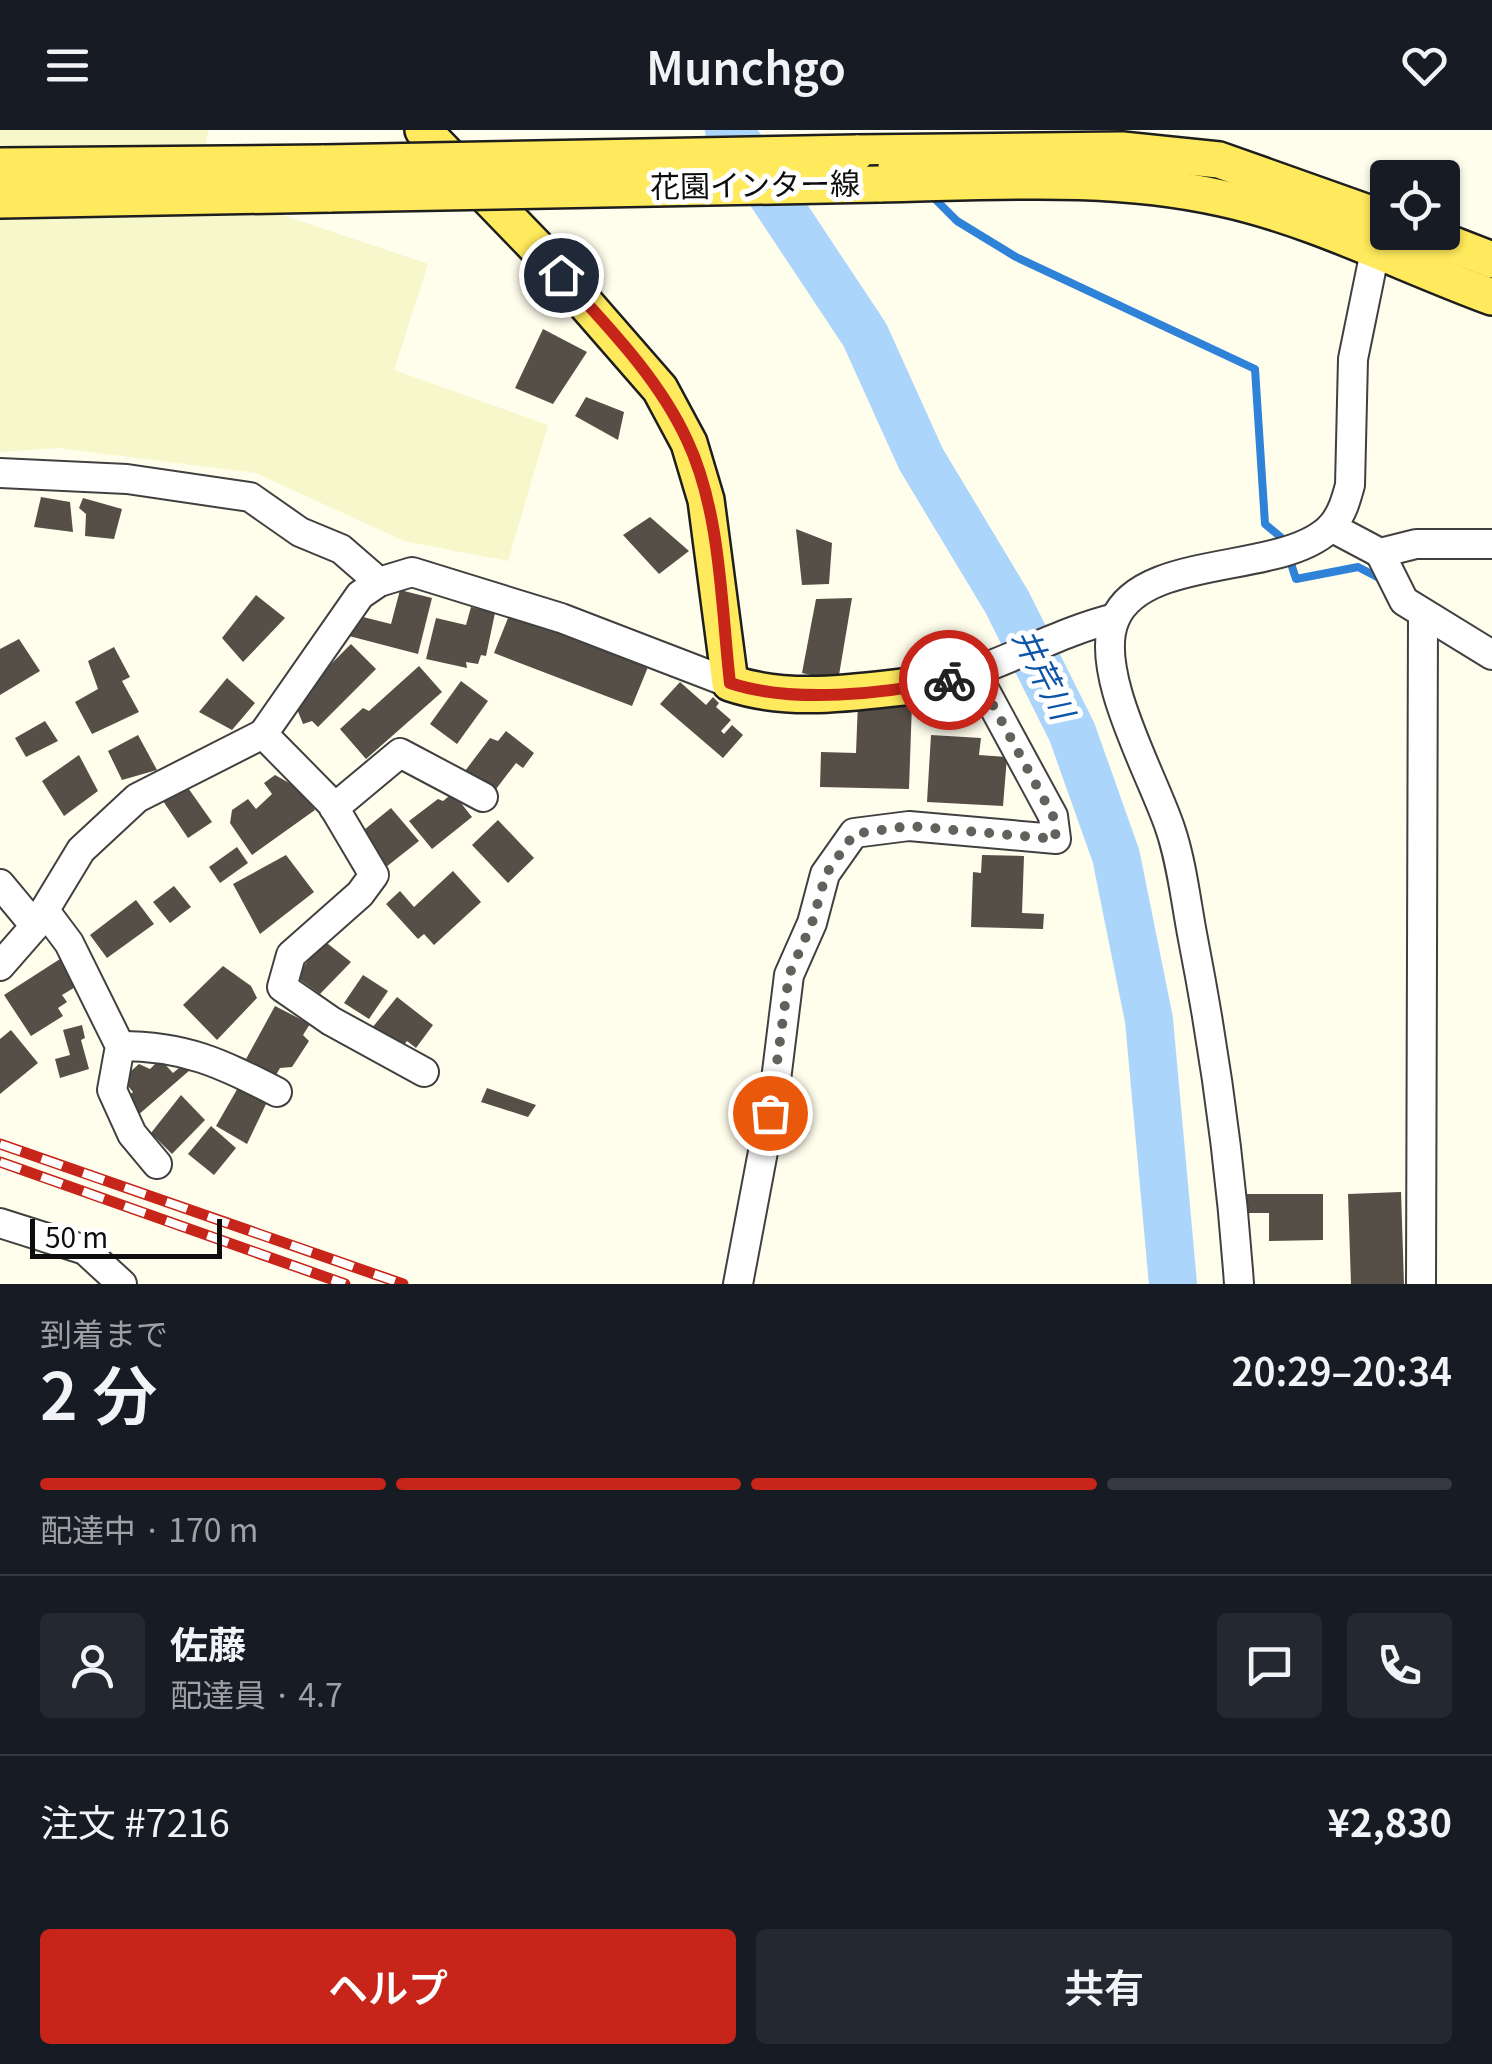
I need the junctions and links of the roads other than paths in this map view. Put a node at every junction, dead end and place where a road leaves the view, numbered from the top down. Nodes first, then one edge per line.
1 (424, 130) edge
2 (874, 163) junction
3 (0, 166) edge
4 (327, 179) junction
5 (0, 200) edge
6 (1370, 231) edge
7 (1370, 234) edge
8 (1460, 248) edge
9 (1378, 250) edge
10 (1406, 250) edge
11 (1492, 260) edge
12 (1492, 297) edge
13 (0, 473) edge
14 (1331, 527) junction
15 (1492, 544) edge
16 (1380, 554) junction
17 (379, 582) junction
18 (1423, 616) junction
19 (1115, 618) junction
20 (1492, 656) edge
21 (976, 674) junction
22 (730, 683) junction
23 (931, 684) joint
24 (263, 734) junction
25 (484, 796) dead end
26 (334, 808) junction
27 (0, 884) edge
28 (40, 918) junction
29 (0, 966) edge
30 (120, 1046) junction
31 (424, 1072) dead end
32 (278, 1092) dead end
33 (157, 1164) dead end
34 (0, 1223) edge
35 (122, 1284) edge
36 (738, 1284) edge
37 (1239, 1284) edge
38 (1422, 1284) edge

1 - 22 main road
2 - 4 main road, 花園インター線, bridge
2 - 6 main road, 花園インター線
2 - 7 main road, 花園インター線
3 - 4 main road, 花園インター線
4 - 5 main road, 花園インター線
8 - 11 main road
9 - 14 street
10 - 12 main road, 花園インター線
13 - 17 street
14 - 16 street
14 - 19 street
15 - 16 street
16 - 18 street
17 - 22 street
17 - 24 street
18 - 20 street
18 - 38 street
19 - 21 street
19 - 37 street
21 - 23 street
21 - 36 street
22 - 23 main road
24 - 26 street
24 - 28 street
25 - 26 street
26 - 31 street
27 - 28 street
28 - 29 street
28 - 30 street
30 - 32 street
30 - 33 street
34 - 35 street

